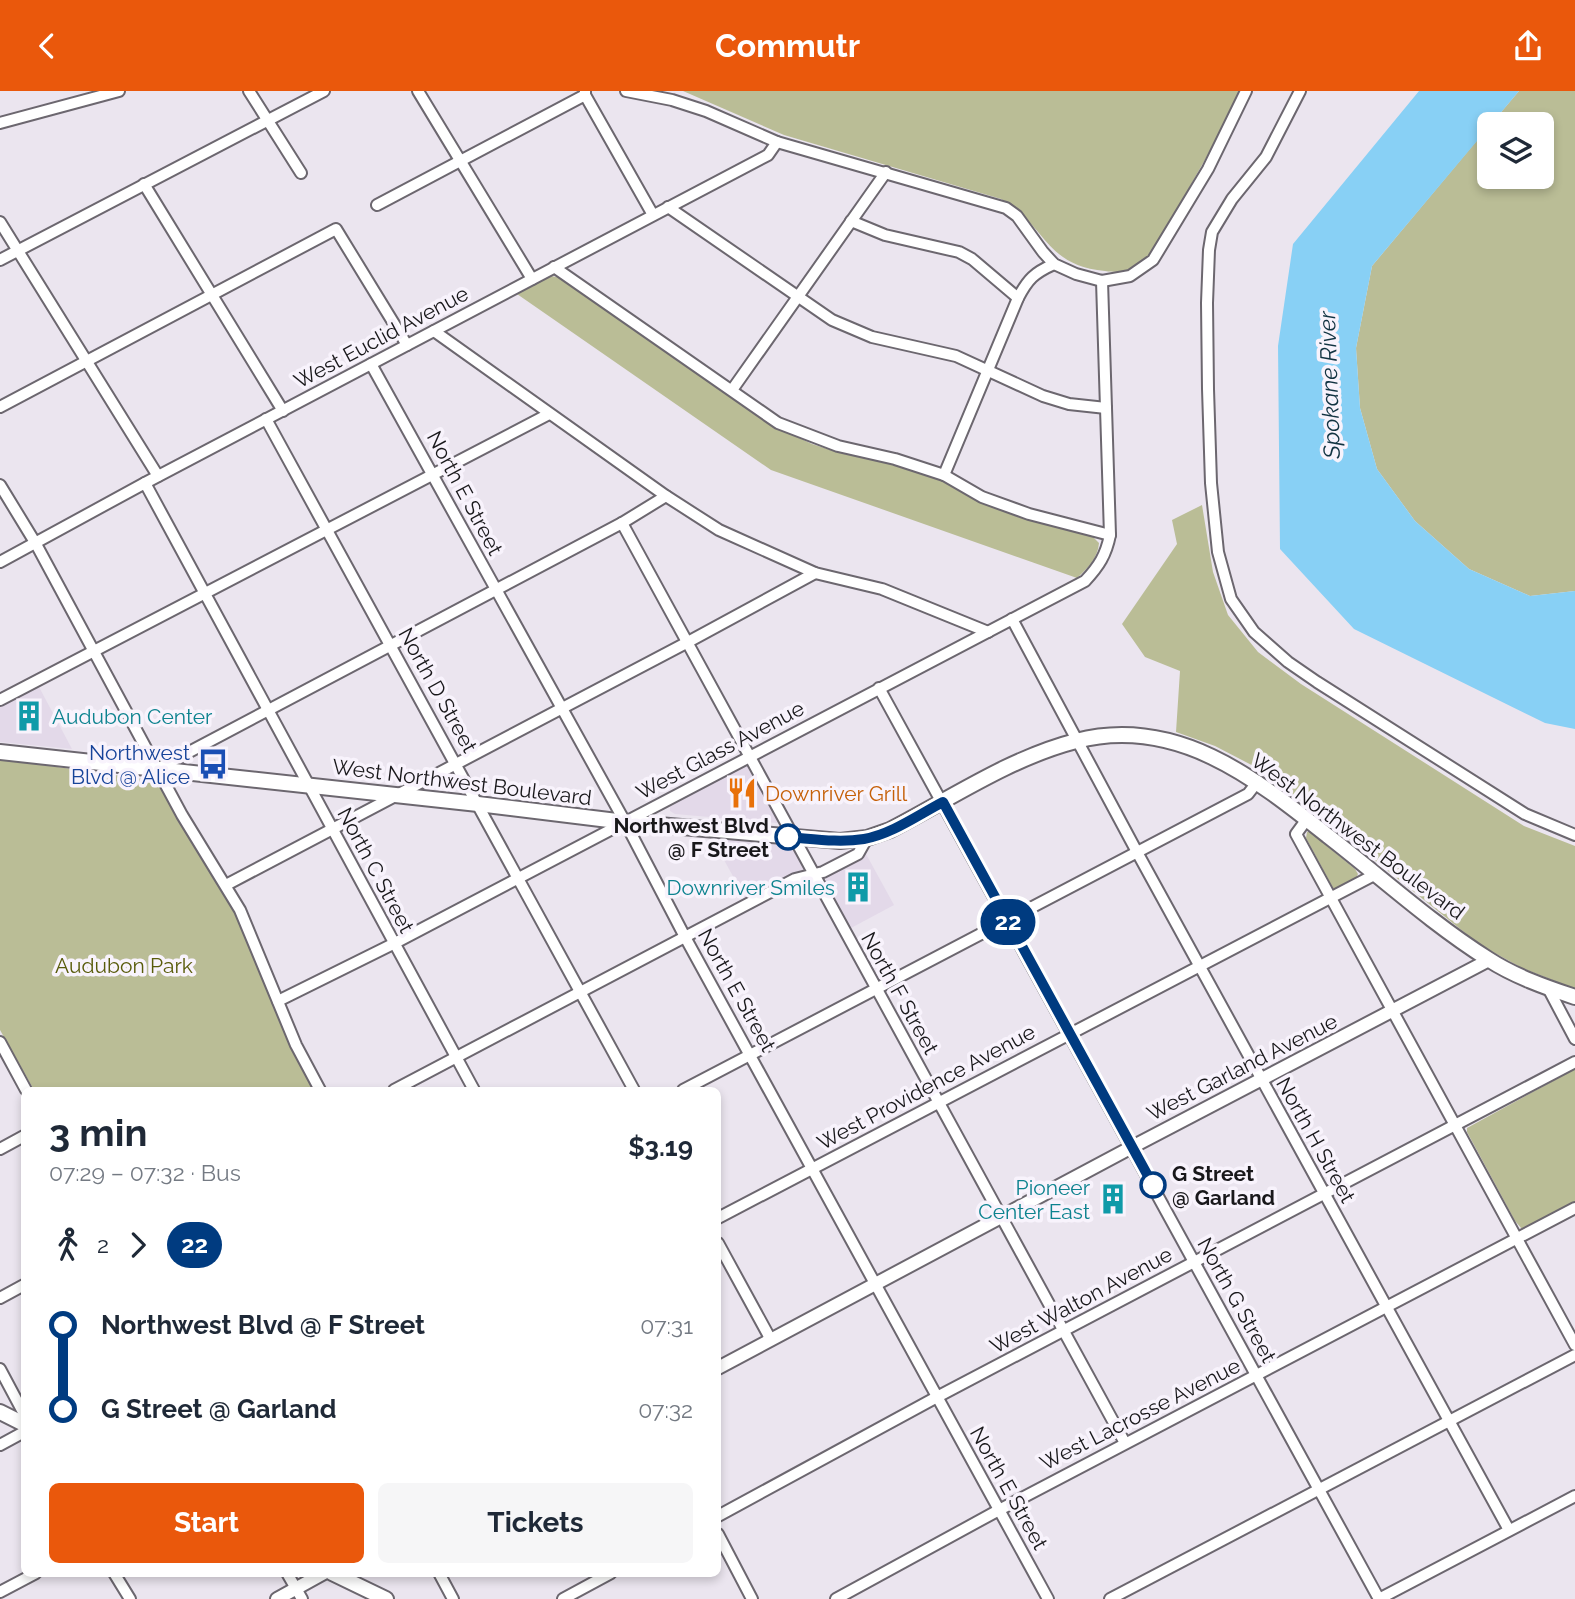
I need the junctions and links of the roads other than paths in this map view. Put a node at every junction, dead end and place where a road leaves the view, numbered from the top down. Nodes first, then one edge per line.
1 (119, 91) edge
2 (249, 91) edge
3 (324, 91) edge
4 (418, 91) edge
5 (626, 91) edge
6 (1246, 91) edge
7 (1300, 91) edge
8 (585, 93) edge
9 (268, 120) junction
10 (0, 123) edge
11 (777, 142) junction
12 (461, 162) junction
13 (886, 172) junction
14 (301, 173) dead end
15 (144, 184) junction
16 (377, 205) dead end
17 (668, 207) junction
18 (653, 215) junction
19 (851, 221) junction
20 (0, 222) edge
21 (18, 251) junction
22 (0, 260) edge
23 (1054, 264) junction
24 (554, 267) junction
25 (532, 279) junction
26 (1102, 281) junction
27 (212, 295) junction
28 (797, 297) junction
29 (1018, 298) junction
30 (434, 331) junction
31 (407, 345) junction
32 (86, 361) junction
33 (371, 364) junction
34 (989, 370) junction
35 (732, 390) junction
36 (0, 407) edge
37 (1106, 408) junction
38 (283, 411) junction
39 (549, 414) junction
40 (266, 419) junction
41 (434, 474) junction
42 (944, 475) junction
43 (158, 476) junction
44 (145, 484) junction
45 (0, 485) edge
46 (666, 496) junction
47 (622, 523) junction
48 (328, 529) junction
49 (1110, 535) junction
50 (36, 544) junction
51 (0, 562) edge
52 (815, 573) junction
53 (495, 590) junction
54 (204, 594) junction
55 (1012, 619) junction
56 (988, 632) junction
57 (688, 642) junction
58 (391, 646) junction
59 (94, 651) junction
60 (879, 688) junction
61 (0, 700) edge
62 (562, 708) junction
63 (268, 711) junction
64 (1077, 740) junction
65 (0, 752) edge
66 (750, 756) junction
67 (457, 764) junction
68 (158, 769) junction
69 (1258, 781) junction
70 (309, 786) junction
71 (398, 795) junction
72 (943, 802) junction
73 (478, 804) junction
74 (1307, 819) junction
75 (625, 822) junction
76 (331, 828) junction
77 (1575, 835) edge
78 (795, 838) junction
79 (867, 838) junction
80 (1137, 852) junction
81 (813, 873) junction
82 (1376, 874) junction
83 (517, 878) junction
84 (226, 885) junction
85 (1330, 898) junction
86 (1007, 920) junction
87 (685, 937) junction
88 (393, 943) junction
89 (1489, 960) junction
90 (1200, 966) junction
91 (1548, 988) junction
92 (877, 990) junction
93 (580, 993) junction
94 (1575, 997) edge
95 (278, 1001) junction
96 (1393, 1011) junction
97 (1070, 1034) junction
98 (1575, 1039) edge
99 (0, 1042) edge
100 (751, 1054) junction
101 (455, 1058) junction
102 (1575, 1062) edge
103 (1261, 1080) junction
104 (24, 1087) edge
105 (318, 1087) edge
106 (400, 1087) edge
107 (472, 1087) edge
108 (632, 1087) edge
109 (689, 1087) edge
110 (938, 1103) junction
111 (1454, 1126) junction
112 (21, 1138) edge
113 (1132, 1147) junction
114 (0, 1149) edge
115 (813, 1168) junction
116 (1324, 1194) junction
117 (1575, 1208) edge
118 (721, 1216) edge
119 (1001, 1216) junction
120 (1517, 1239) junction
121 (721, 1248) edge
122 (1194, 1261) junction
123 (876, 1283) junction
124 (21, 1287) edge
125 (0, 1298) edge
126 (1387, 1307) junction
127 (1064, 1330) junction
128 (771, 1339) junction
129 (1575, 1345) edge
130 (1575, 1355) edge
131 (721, 1367) edge
132 (0, 1369) edge
133 (1256, 1375) junction
134 (937, 1397) junction
135 (21, 1408) edge
136 (0, 1412) edge
137 (1449, 1420) junction
138 (21, 1422) edge
139 (21, 1433) edge
140 (1125, 1443) junction
141 (0, 1445) edge
142 (1319, 1488) junction
143 (1575, 1496) edge
144 (999, 1510) junction
145 (721, 1514) edge
146 (1509, 1531) junction
147 (721, 1540) edge
148 (29, 1577) edge
149 (116, 1577) edge
150 (290, 1577) edge
151 (319, 1577) edge
152 (340, 1577) edge
153 (441, 1577) edge
154 (604, 1577) edge
155 (0, 1593) edge
156 (299, 1594) edge
157 (130, 1599) edge
158 (277, 1599) edge
159 (386, 1599) edge
160 (453, 1599) edge
161 (563, 1599) edge
162 (752, 1599) edge
163 (836, 1599) edge
164 (1048, 1599) edge
165 (1110, 1599) edge
166 (1379, 1599) edge

1 - 10 street
2 - 9 street
3 - 9 street
4 - 12 street
5 - 11 street
6 - 26 street
7 - 77 street
8 - 12 street
8 - 18 street
9 - 14 street
9 - 15 street
11 - 13 street
11 - 17 street, West Euclid Avenue
12 - 16 street
12 - 25 street
13 - 19 street
13 - 23 street
15 - 21 street
15 - 27 street
17 - 18 street, West Euclid Avenue
17 - 28 street
18 - 24 street, West Euclid Avenue
19 - 28 street
19 - 29 street
20 - 21 street
21 - 22 street
21 - 32 street
23 - 26 street
23 - 29 street
24 - 25 street, West Euclid Avenue
24 - 35 street
25 - 30 street, West Euclid Avenue
26 - 37 street
27 - 31 street
27 - 32 street
27 - 38 street
28 - 34 street
28 - 35 street
29 - 34 street
30 - 31 street, West Euclid Avenue
30 - 39 street
31 - 33 street, West Euclid Avenue
32 - 36 street
32 - 43 street
33 - 38 street, West Euclid Avenue
33 - 41 street, North E Street
34 - 37 street
34 - 42 street
35 - 42 street
37 - 49 street
38 - 40 street, West Euclid Avenue
39 - 41 street
39 - 46 street
40 - 43 street, West Euclid Avenue
40 - 48 street, North D Street
41 - 48 street
41 - 53 street, North E Street
42 - 49 street
43 - 44 street, West Euclid Avenue
44 - 50 street, West Euclid Avenue
44 - 54 street, North C Street
45 - 50 street
46 - 47 street
46 - 52 street
47 - 53 street
47 - 57 street, North F Street
48 - 54 street
48 - 58 street, North D Street
49 - 55 street, West Glass Avenue
50 - 51 street, West Euclid Avenue
50 - 59 street
52 - 56 street
52 - 57 street
53 - 58 street
53 - 62 street, North E Street
54 - 59 street
54 - 63 street, North C Street
55 - 56 street, West Glass Avenue
55 - 64 street, North H Street
56 - 60 street, West Glass Avenue
57 - 62 street
57 - 66 street, North F Street
58 - 63 street
58 - 67 street, North D Street
59 - 61 street
59 - 68 street
60 - 66 street, West Glass Avenue
60 - 72 street, North G Street
62 - 67 street
62 - 75 street, North E Street
63 - 68 street
63 - 70 street, North C Street
64 - 69 main road, West Northwest Boulevard
64 - 72 main road, West Northwest Boulevard
64 - 80 street, North H Street
65 - 68 main road, West Northwest Boulevard
66 - 75 street, West Glass Avenue
66 - 78 street, North F Street
67 - 71 street
67 - 73 street, North D Street
68 - 70 main road, West Northwest Boulevard
68 - 84 street
69 - 74 main road, West Northwest Boulevard
69 - 80 street
70 - 71 main road, West Northwest Boulevard
70 - 76 street, North C Street
71 - 73 main road, West Northwest Boulevard
71 - 76 street
72 - 79 main road, West Northwest Boulevard
72 - 86 street, North G Street
73 - 75 main road, West Northwest Boulevard
73 - 83 street, North D Street
74 - 82 main road, West Northwest Boulevard
74 - 85 street
75 - 78 main road, West Northwest Boulevard
75 - 83 street, West Glass Avenue
75 - 87 street, North E Street
76 - 84 street
76 - 88 street, North C Street
78 - 79 main road, West Northwest Boulevard
78 - 81 street, North F Street
79 - 81 street
80 - 86 street
80 - 90 street, North H Street
81 - 87 street
81 - 92 street, North F Street
82 - 85 street, West Providence Avenue
82 - 89 main road, West Northwest Boulevard
83 - 88 street, West Glass Avenue
83 - 93 street, North D Street
84 - 95 street
85 - 90 street, West Providence Avenue
85 - 96 street
86 - 92 street
86 - 97 street, North G Street
87 - 93 street
87 - 100 street, North E Street
88 - 95 street, West Glass Avenue
88 - 101 street, North C Street
89 - 91 main road, West Northwest Boulevard
89 - 96 street, West Garland Avenue
90 - 97 street, West Providence Avenue
90 - 103 street, North H Street
91 - 94 main road, West Northwest Boulevard
91 - 98 street
92 - 100 street
92 - 110 street, North F Street
93 - 101 street
93 - 108 street, North D Street
95 - 105 street
96 - 103 street, West Garland Avenue
96 - 111 street
97 - 110 street, West Providence Avenue
97 - 113 street, North G Street
99 - 104 street
100 - 109 street
100 - 115 street, North E Street
101 - 106 street
101 - 107 street, North C Street
102 - 111 street, West Walton Avenue
103 - 113 street, West Garland Avenue
103 - 116 street, North H Street
110 - 115 street, West Providence Avenue
110 - 119 street, North F Street
111 - 116 street, West Walton Avenue
111 - 120 street
112 - 114 street
113 - 119 street, West Garland Avenue
113 - 122 street, North G Street
115 - 118 street, West Providence Avenue
115 - 123 street, North E Street
116 - 122 street, West Walton Avenue
116 - 126 street, North H Street
117 - 120 street, West Lacrosse Avenue
119 - 123 street, West Garland Avenue
119 - 127 street, North F Street
120 - 126 street, West Lacrosse Avenue
120 - 129 street
121 - 128 street
122 - 127 street, West Walton Avenue
122 - 133 street, North G Street
123 - 128 street, West Garland Avenue
123 - 134 street, North E Street
124 - 125 street
126 - 133 street, West Lacrosse Avenue
126 - 137 street, North H Street
127 - 134 street, West Walton Avenue
127 - 140 street, North F Street
128 - 131 street, West Garland Avenue
130 - 137 street
132 - 135 street
133 - 140 street, West Lacrosse Avenue
133 - 142 street, North G Street
134 - 144 street, North E Street
134 - 145 street, West Walton Avenue
136 - 138 main road
137 - 142 street
137 - 146 street, North H Street
139 - 141 street
140 - 144 street, West Lacrosse Avenue
142 - 165 street
142 - 166 street, North G Street
143 - 146 street
144 - 163 street, West Lacrosse Avenue
144 - 164 street, North E Street
146 - 166 street
147 - 162 street
148 - 155 street
149 - 157 street
150 - 156 street
151 - 156 street
152 - 159 main road
153 - 160 street
154 - 161 street
156 - 158 street

